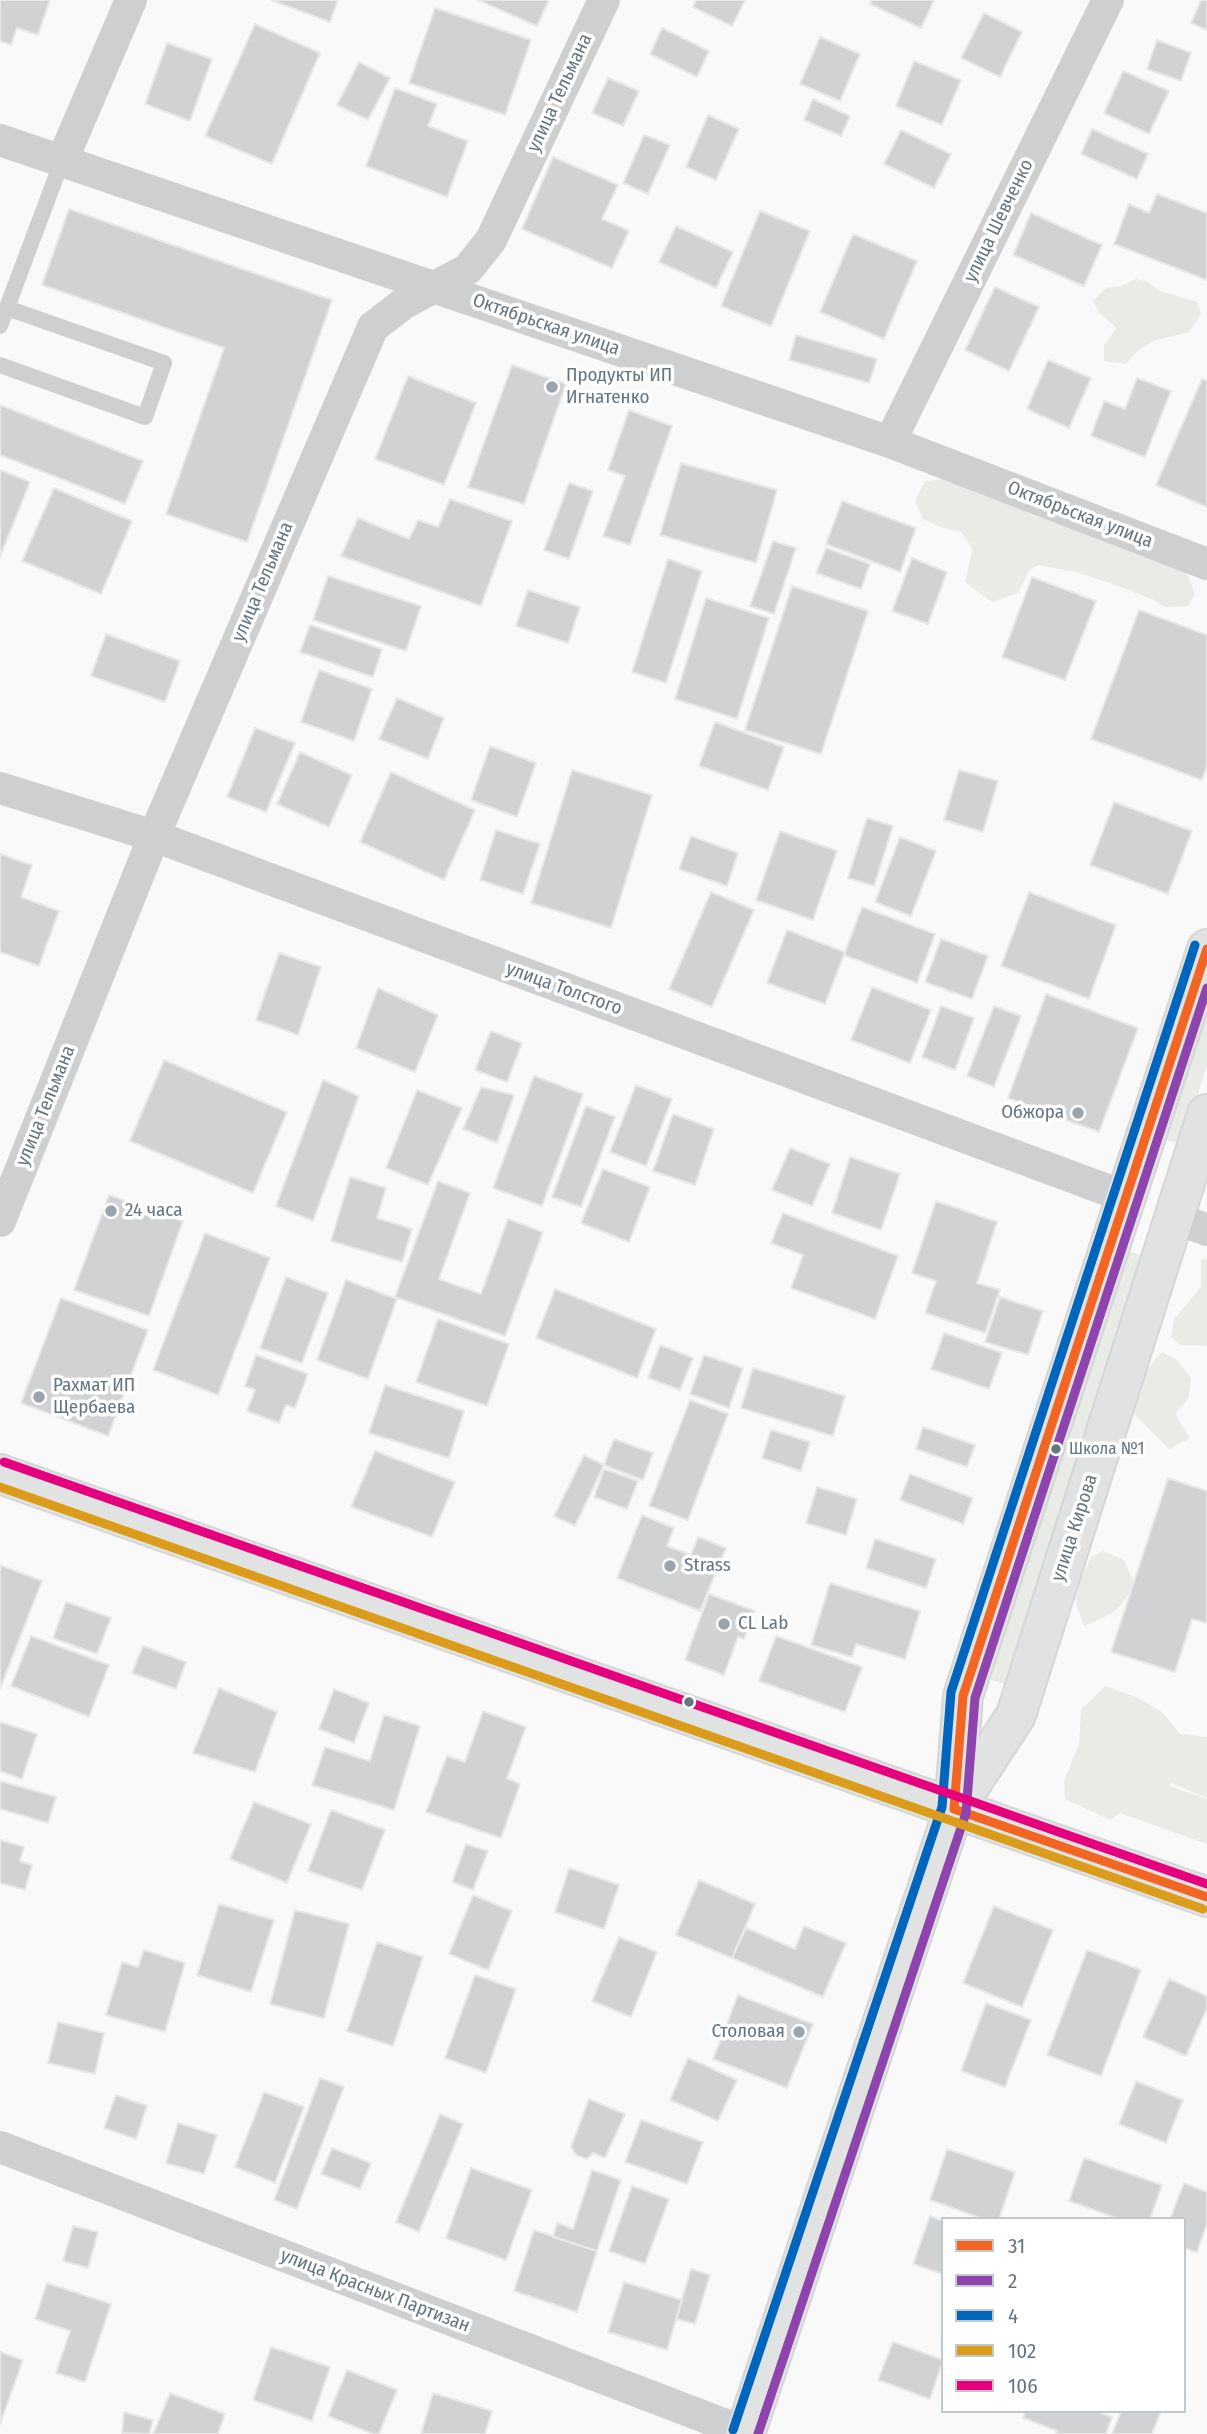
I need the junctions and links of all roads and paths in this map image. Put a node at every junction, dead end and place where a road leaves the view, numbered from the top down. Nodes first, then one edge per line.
1 (131, 0) edge
2 (604, 0) edge
3 (1108, 0) edge
4 (0, 140) edge
5 (62, 161) junction
6 (434, 287) junction
7 (7, 308) junction
8 (0, 326) edge
9 (0, 365) edge
10 (890, 442) junction
11 (1207, 564) edge
12 (0, 788) edge
13 (154, 836) junction
14 (1207, 949) edge
15 (1207, 1114) edge
16 (1126, 1197) junction
17 (0, 1221) edge
18 (1190, 1223) edge
19 (0, 1474) edge
20 (954, 1809) junction
21 (1207, 1897) edge
22 (0, 2147) edge
23 (747, 2434) edge

1 - 5 street
2 - 6 street, улица Тельмана
3 - 10 street, улица Шевченко
4 - 5 street, Октябрьская улица
5 - 6 street, Октябрьская улица
5 - 7 lane
6 - 10 street, Октябрьская улица
6 - 13 street, улица Тельмана
7 - 8 lane
7 - 9 lane
10 - 11 street, Октябрьская улица
12 - 13 street, улица Толстого
13 - 16 street, улица Толстого
13 - 17 street, улица Тельмана
14 - 16 main road, улица Кирова
15 - 18 main road, улица Кирова
16 - 20 main road, улица Кирова
18 - 20 main road, улица Кирова
19 - 20 main road
20 - 21 main road
20 - 23 main road, улица Кирова
22 - 23 street, улица Красных Партизан

